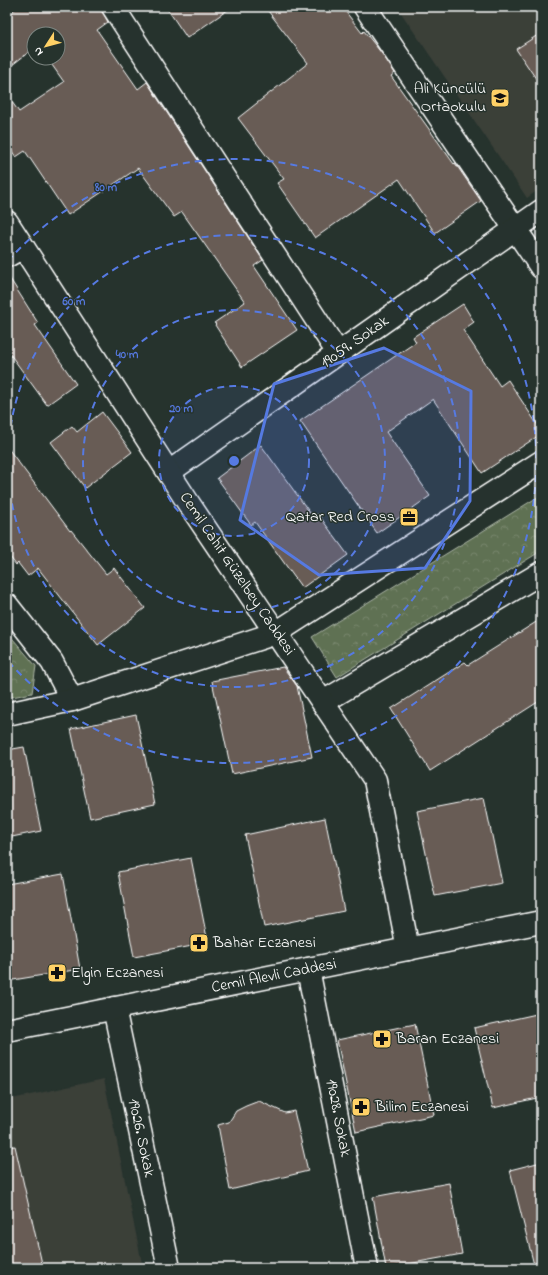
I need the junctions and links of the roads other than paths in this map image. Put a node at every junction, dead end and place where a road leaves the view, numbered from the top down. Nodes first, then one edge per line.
1 (113, 7) edge
2 (365, 7) edge
3 (541, 211) edge
4 (7, 222) edge
5 (516, 229) junction
6 (15, 251) edge
7 (541, 267) edge
8 (338, 353) junction
9 (541, 462) edge
10 (169, 472) junction
11 (541, 573) edge
12 (7, 605) edge
13 (276, 632) junction
14 (72, 700) junction
15 (323, 702) junction
16 (7, 714) edge
17 (541, 922) edge
18 (408, 949) junction
19 (308, 969) junction
20 (114, 1008) junction
21 (7, 1030) edge
22 (169, 1268) edge
23 (368, 1268) edge

1 - 8 street
2 - 5 street
3 - 5 street, 19059. Sokak
4 - 6 street, Cemil Cahit Güzelbey Caddesi
5 - 7 street
5 - 8 street, 19059. Sokak
6 - 10 street, Cemil Cahit Güzelbey Caddesi
8 - 10 street, 19059. Sokak
9 - 13 street
10 - 13 street, Cemil Cahit Güzelbey Caddesi
11 - 15 street
12 - 14 street
13 - 14 street
13 - 15 street, Cemil Cahit Güzelbey Caddesi
14 - 16 street
15 - 18 street, Cemil Cahit Güzelbey Caddesi
17 - 18 street, Cemil Alevli Caddesi
18 - 19 street, Cemil Alevli Caddesi
19 - 20 street, Cemil Alevli Caddesi
19 - 23 street, 19028. Sokak
20 - 21 street, Cemil Alevli Caddesi
20 - 22 street, 19026. Sokak

